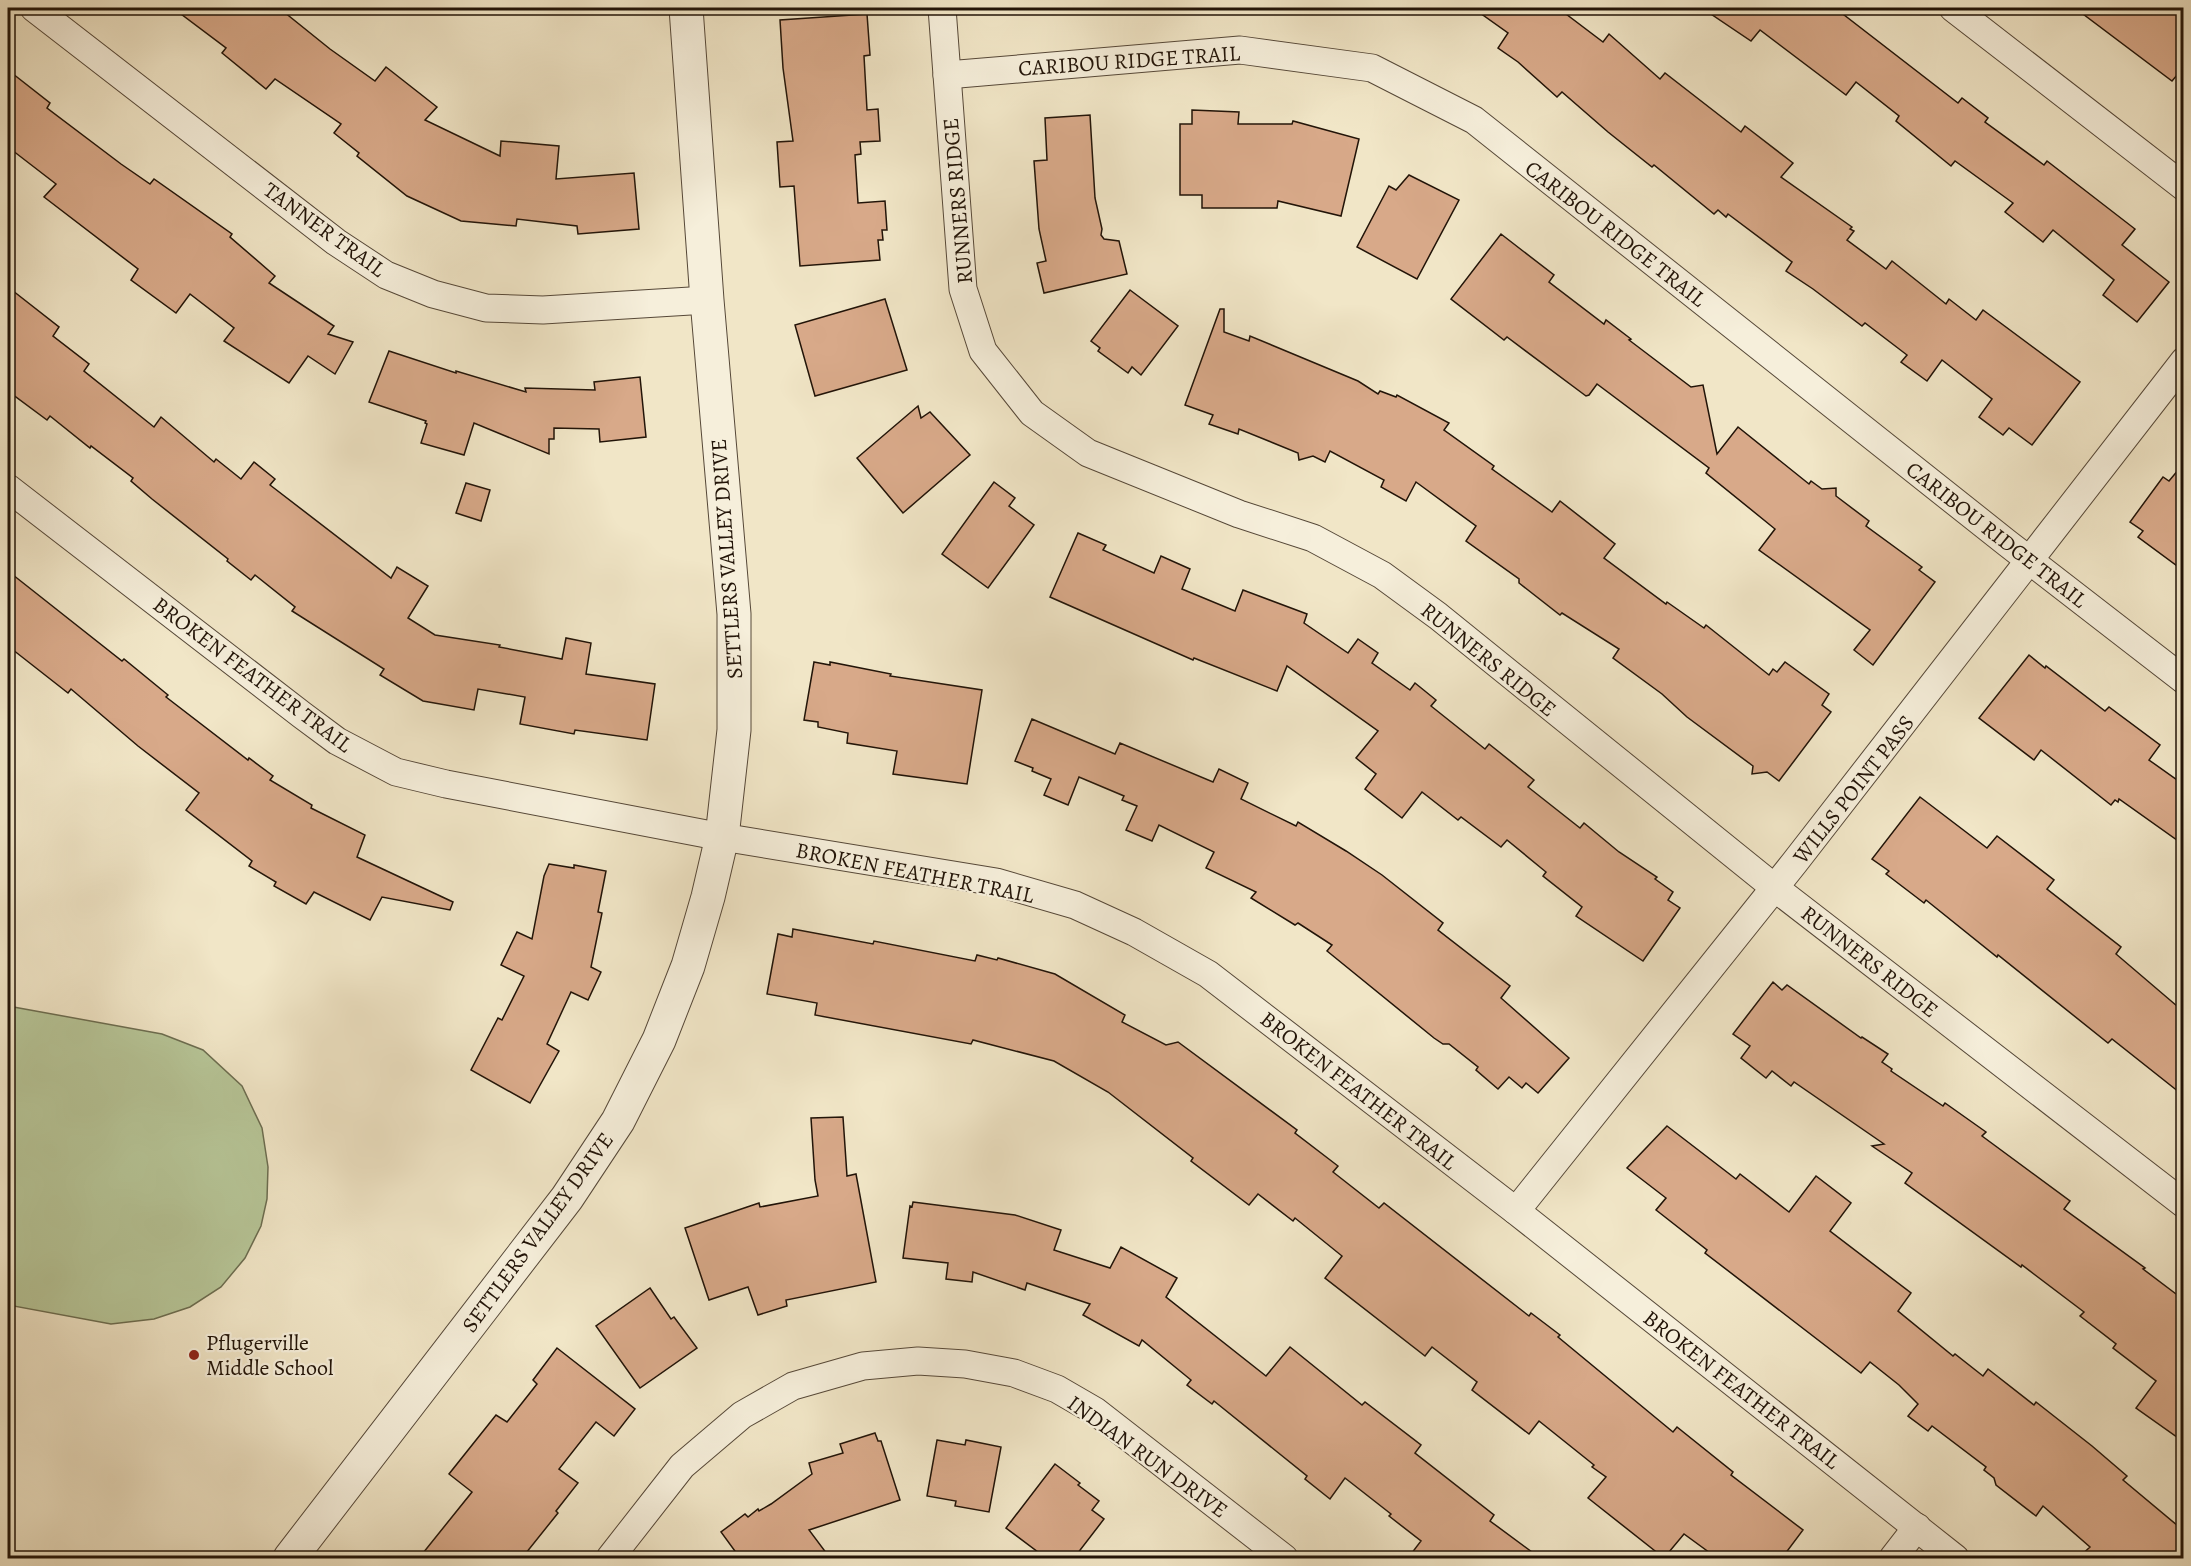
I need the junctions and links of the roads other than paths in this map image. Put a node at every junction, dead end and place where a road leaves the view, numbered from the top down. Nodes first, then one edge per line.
1 (34, 8) edge
2 (686, 8) edge
3 (942, 8) edge
4 (1953, 8) edge
5 (947, 75) junction
6 (2184, 187) edge
7 (707, 300) junction
8 (2184, 361) edge
9 (8, 488) edge
10 (2030, 561) junction
11 (2184, 680) edge
12 (722, 837) junction
13 (1775, 888) junction
14 (2184, 1204) edge
15 (1516, 1211) junction
16 (1917, 1527) junction
17 (290, 1558) edge
18 (610, 1558) edge
19 (1284, 1558) edge
20 (1893, 1558) edge
21 (1955, 1558) edge

1 - 7 street, TANNER TRAIL
2 - 7 street, SETTLERS VALLEY DRIVE
3 - 5 street, RUNNERS RIDGE
4 - 6 street
5 - 10 street, CARIBOU RIDGE TRAIL
5 - 13 street, RUNNERS RIDGE
7 - 12 street, SETTLERS VALLEY DRIVE
8 - 10 street, WILLS POINT PASS
9 - 12 street, BROKEN FEATHER TRAIL
10 - 11 street, CARIBOU RIDGE TRAIL
10 - 13 street, WILLS POINT PASS
12 - 15 street, BROKEN FEATHER TRAIL
12 - 17 street, SETTLERS VALLEY DRIVE
13 - 14 street, RUNNERS RIDGE
13 - 15 street, WILLS POINT PASS
15 - 16 street, BROKEN FEATHER TRAIL
16 - 20 street
16 - 21 street, BROKEN FEATHER TRAIL
18 - 19 street, INDIAN RUN DRIVE

